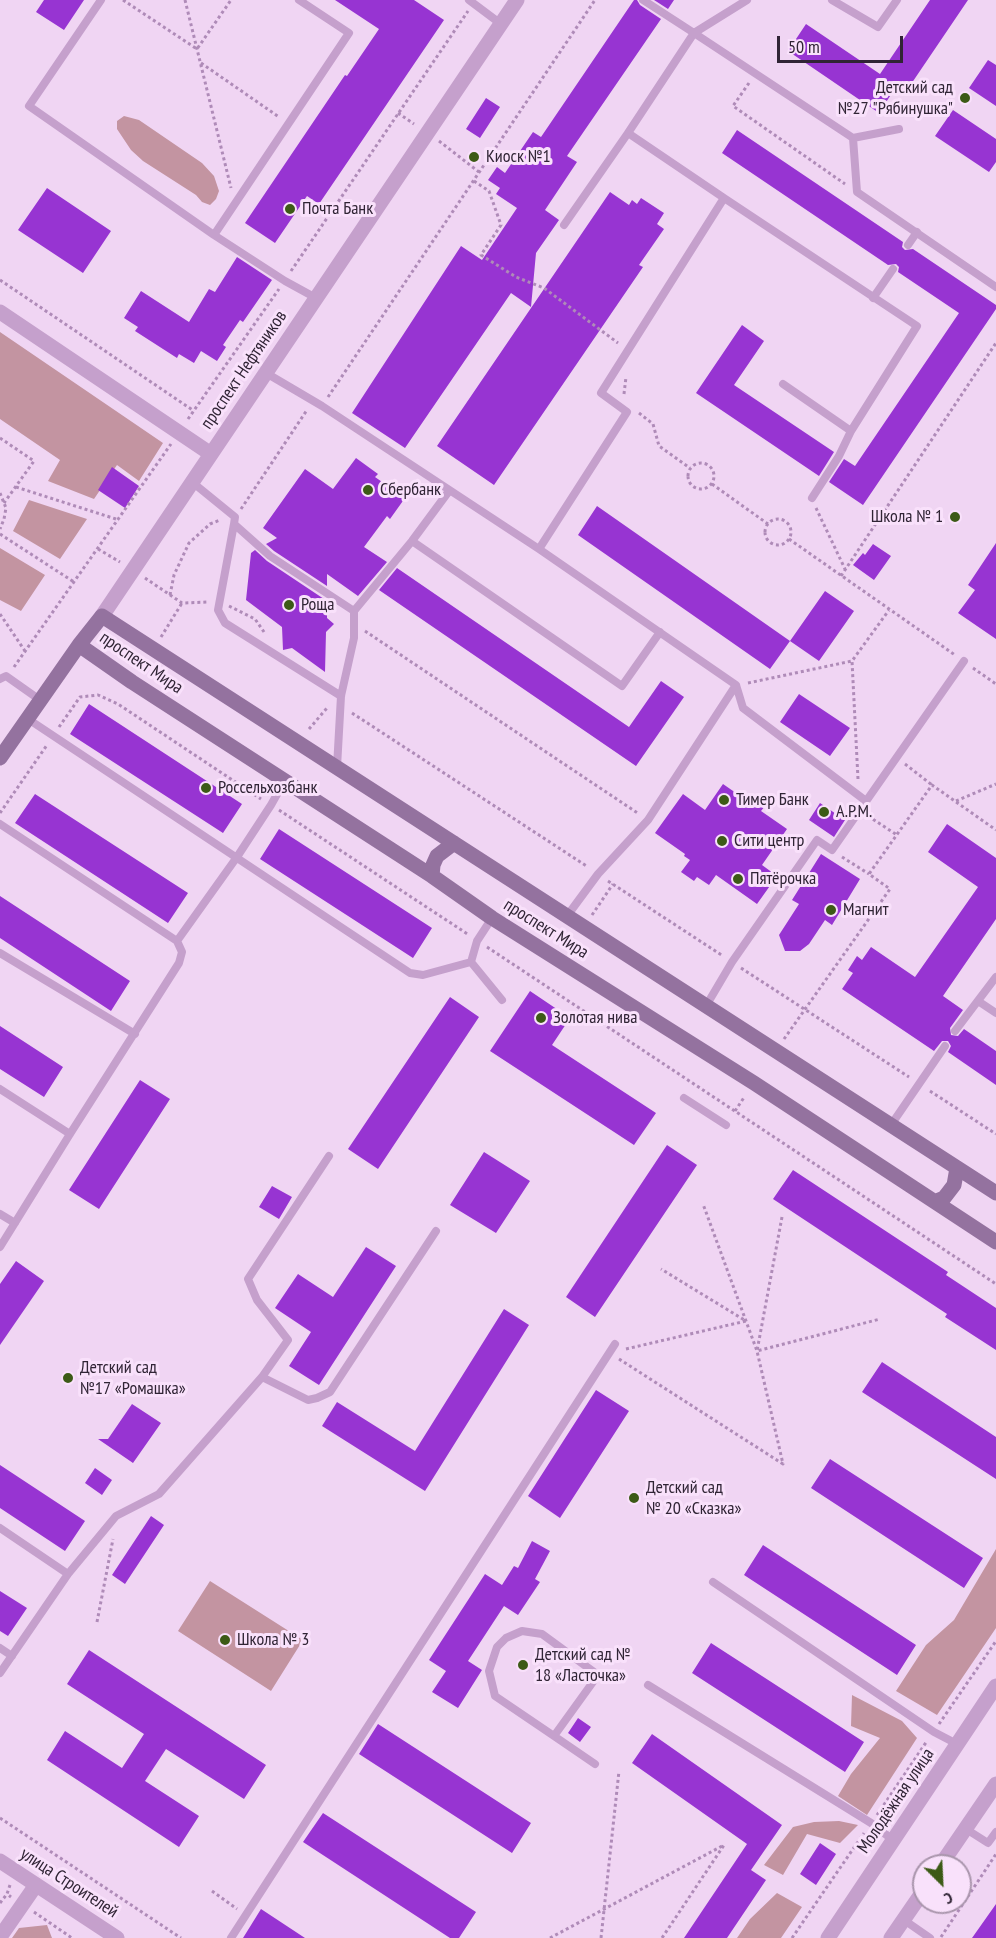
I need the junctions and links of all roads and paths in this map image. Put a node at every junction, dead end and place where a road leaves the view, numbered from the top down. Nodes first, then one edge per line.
1 (101, 0) edge
2 (123, 0) edge
3 (185, 0) edge
4 (231, 0) edge
5 (299, 0) edge
6 (517, 0) edge
7 (595, 0) edge
8 (643, 0) edge
9 (747, 0) edge
10 (832, 0) edge
11 (897, 0) edge
12 (471, 2) edge
13 (501, 24) junction
14 (694, 33) junction
15 (197, 49) junction
16 (201, 63) junction
17 (753, 79) dead end
18 (288, 123) junction
19 (899, 129) dead end
20 (628, 133) junction
21 (853, 138) junction
22 (474, 181) junction
23 (857, 192) junction
24 (724, 198) junction
25 (235, 202) junction
26 (564, 225) dead end
27 (916, 232) junction
28 (214, 235) junction
29 (908, 245) dead end
30 (893, 268) dead end
31 (0, 280) edge
32 (285, 281) junction
33 (996, 287) edge
34 (316, 298) junction
35 (873, 298) junction
36 (0, 312) edge
37 (996, 344) edge
38 (628, 350) junction
39 (266, 373) junction
40 (783, 384) dead end
41 (314, 401) junction
42 (623, 401) dead end
43 (322, 406) junction
44 (194, 411) junction
45 (638, 412) dead end
46 (850, 431) junction
47 (179, 433) junction
48 (0, 438) edge
49 (211, 454) junction
50 (690, 468) junction
51 (192, 482) junction
52 (712, 484) junction
53 (16, 487) junction
54 (449, 491) junction
55 (0, 493) edge
56 (812, 498) joint
57 (4, 503) junction
58 (119, 520) junction
59 (235, 520) junction
60 (768, 524) junction
61 (0, 529) edge
62 (0, 534) edge
63 (789, 539) junction
64 (412, 541) junction
65 (539, 549) junction
66 (845, 570) junction
67 (841, 576) junction
68 (74, 582) junction
69 (170, 595) dead end
70 (182, 603) dead end
71 (889, 610) junction
72 (354, 611) junction
73 (0, 614) edge
74 (102, 616) junction
75 (355, 625) junction
76 (660, 632) junction
77 (160, 638) dead end
78 (79, 645) junction
79 (25, 651) junction
80 (20, 658) dead end
81 (852, 660) junction
82 (963, 661) junction
83 (3, 677) edge
84 (996, 684) edge
85 (736, 685) junction
86 (341, 696) junction
87 (40, 700) junction
88 (340, 706) junction
89 (28, 719) junction
90 (54, 735) junction
91 (896, 757) junction
92 (0, 758) edge
93 (337, 767) junction
94 (285, 780) junction
95 (996, 784) edge
96 (933, 785) junction
97 (862, 798) junction
98 (956, 802) junction
99 (272, 805) junction
100 (859, 810) junction
101 (0, 813) edge
102 (648, 820) junction
103 (0, 824) edge
104 (996, 830) edge
105 (897, 835) junction
106 (454, 843) junction
107 (832, 850) junction
108 (237, 857) junction
109 (598, 874) junction
110 (869, 874) junction
111 (432, 876) junction
112 (613, 884) junction
113 (567, 916) junction
114 (492, 918) junction
115 (590, 918) dead end
116 (177, 941) junction
117 (477, 941) junction
118 (0, 953) edge
119 (471, 962) junction
120 (732, 962) junction
121 (996, 976) edge
122 (502, 1000) dead end
123 (978, 1001) junction
124 (706, 1006) junction
125 (804, 1009) junction
126 (996, 1013) edge
127 (955, 1031) dead end
128 (135, 1034) junction
129 (945, 1046) dead end
130 (776, 1051) junction
131 (754, 1083) junction
132 (918, 1083) junction
133 (0, 1089) edge
134 (684, 1098) dead end
135 (735, 1111) junction
136 (726, 1125) joint
137 (891, 1125) junction
138 (70, 1134) junction
139 (996, 1134) edge
140 (329, 1156) dead end
141 (957, 1168) junction
142 (996, 1193) edge
143 (937, 1201) junction
144 (703, 1204) dead end
145 (0, 1214) edge
146 (782, 1217) dead end
147 (15, 1223) junction
148 (436, 1231) dead end
149 (996, 1242) edge
150 (0, 1247) edge
151 (661, 1269) dead end
152 (996, 1284) edge
153 (880, 1319) dead end
154 (746, 1321) junction
155 (615, 1344) dead end
156 (757, 1351) junction
157 (609, 1353) junction
158 (262, 1377) junction
159 (116, 1516) junction
160 (0, 1528) edge
161 (68, 1574) junction
162 (713, 1582) dead end
163 (97, 1622) dead end
164 (996, 1641) edge
165 (0, 1648) edge
166 (12, 1656) junction
167 (0, 1672) edge
168 (648, 1685) dead end
169 (996, 1686) edge
170 (934, 1732) junction
171 (554, 1737) junction
172 (957, 1744) junction
173 (595, 1764) dead end
174 (619, 1771) dead end
175 (996, 1784) edge
176 (0, 1818) edge
177 (871, 1823) junction
178 (966, 1828) junction
179 (996, 1832) edge
180 (893, 1840) junction
181 (948, 1854) edge
182 (996, 1854) edge
183 (0, 1861) edge
184 (36, 1885) junction
185 (212, 1892) dead end
186 (7, 1894) dead end
187 (0, 1904) edge
188 (605, 1908) junction
189 (912, 1908) edge
190 (246, 1915) junction
191 (904, 1920) junction
192 (0, 1937) edge
193 (117, 1938) edge
194 (181, 1938) edge
195 (231, 1938) edge
196 (550, 1938) edge
197 (602, 1938) edge
198 (662, 1938) edge
199 (792, 1938) edge
200 (828, 1938) edge
201 (891, 1938) edge
202 (930, 1938) edge
203 (940, 1938) edge

1 - 28 lane
2 - 15 path
3 - 15 path
4 - 15 path
5 - 18 lane
6 - 13 street, проспект Нефтяников
7 - 22 path
8 - 14 lane
9 - 14 lane
10 - 11 lane
12 - 13 lane
12 - 32 path
13 - 34 street, проспект Нефтяников
14 - 20 lane
14 - 21 lane
15 - 16 path
16 - 18 path
16 - 25 path
17 - 23 path
18 - 25 lane
19 - 21 lane
20 - 24 lane
20 - 26 lane
21 - 23 lane
22 - 38 path
22 - 43 path
23 - 27 lane
24 - 35 lane
24 - 38 lane
25 - 28 lane
27 - 29 lane
27 - 33 lane
28 - 32 lane
30 - 35 lane
31 - 44 path
32 - 34 lane
32 - 44 path
34 - 39 street, проспект Нефтяников
35 - 46 lane
36 - 47 street
37 - 66 path
38 - 42 path
38 - 65 lane
39 - 41 lane
39 - 49 street, проспект Нефтяников
40 - 46 lane
41 - 43 lane
41 - 59 path
43 - 54 lane
44 - 47 path
45 - 50 path
46 - 56 lane
47 - 49 street
47 - 58 path
48 - 53 path
49 - 51 street, проспект Нефтяников
50 - 52 path
50 - 52 path
51 - 59 lane
51 - 74 street, проспект Нефтяников
52 - 60 path
53 - 57 path
53 - 58 path
54 - 64 lane
54 - 65 lane
55 - 57 path
56 - 66 path
57 - 61 path
58 - 68 path
59 - 69 path
59 - 72 lane
59 - 86 lane
60 - 63 path
60 - 63 path
62 - 68 path
63 - 67 path
64 - 72 lane
64 - 76 lane
65 - 76 lane
66 - 67 path
67 - 71 path
68 - 79 path
70 - 77 path
71 - 81 path
71 - 82 path
72 - 75 lane
73 - 79 path
74 - 78 main road, проспект Нефтяников
74 - 93 main road, проспект Мира
75 - 86 lane
75 - 102 path
76 - 85 lane
78 - 87 main road, проспект Нефтяников
78 - 94 main road, проспект Мира
79 - 80 path
81 - 85 path
81 - 97 path
82 - 84 path
82 - 91 lane
83 - 87 lane
85 - 97 lane
85 - 102 lane
86 - 88 lane
87 - 89 main road, проспект Нефтяников
88 - 93 lane
88 - 109 path
89 - 90 lane
89 - 92 main road, проспект Нефтяников
90 - 99 path
90 - 101 path
90 - 108 lane
91 - 96 path
91 - 97 lane
93 - 106 main road, проспект Мира
94 - 99 lane
94 - 111 main road, проспект Мира
95 - 98 path
96 - 98 path
96 - 105 path
97 - 100 lane
98 - 104 path
99 - 108 lane
99 - 117 path
100 - 105 path
100 - 107 lane
102 - 109 lane
103 - 116 lane
105 - 110 path
106 - 111 main road
106 - 113 main road, проспект Мира
107 - 110 path
107 - 120 lane
108 - 116 lane
108 - 119 lane
109 - 112 path
109 - 113 lane
110 - 125 path
111 - 114 main road, проспект Мира
112 - 115 path
112 - 120 path
113 - 124 main road, проспект Мира
114 - 117 lane
114 - 131 main road, проспект Мира
116 - 128 lane
117 - 119 lane
117 - 135 path
118 - 128 lane
119 - 122 lane
120 - 124 lane
120 - 125 path
121 - 123 lane
123 - 126 lane
123 - 127 lane
124 - 130 main road, проспект Мира
125 - 130 path
125 - 132 path
128 - 138 lane
129 - 132 lane
130 - 137 main road, проспект Мира
131 - 135 path
131 - 143 main road, проспект Мира
132 - 137 lane
132 - 139 path
133 - 138 lane
134 - 136 lane
135 - 136 path
135 - 152 path
137 - 141 main road, проспект Мира
138 - 147 lane
140 - 158 lane
141 - 142 main road, проспект Мира
141 - 143 main road
143 - 149 main road, проспект Мира
144 - 154 path
145 - 147 lane
146 - 156 path
147 - 150 lane
148 - 158 lane
151 - 154 path
153 - 156 path
154 - 156 path
154 - 157 path
155 - 157 lane
156 - 157 path
157 - 190 lane
158 - 159 lane
159 - 161 lane
159 - 163 path
160 - 161 lane
161 - 166 lane
162 - 170 lane
164 - 170 path
165 - 166 lane
166 - 167 lane
168 - 177 lane
169 - 172 street, Молодёжная улица
170 - 172 lane
170 - 177 path
171 - 171 lane
171 - 173 lane
172 - 180 street, Молодёжная улица
174 - 188 path
175 - 178 street
176 - 194 path
177 - 180 lane
177 - 199 path
178 - 179 lane
178 - 181 street
180 - 200 street, Молодёжная улица
182 - 203 path
183 - 184 street, улица Строителей
184 - 192 street
184 - 193 street, улица Строителей
185 - 190 path
186 - 187 path
188 - 196 path
188 - 197 path
188 - 198 path
189 - 191 street
190 - 195 lane
191 - 201 street
191 - 202 lane

